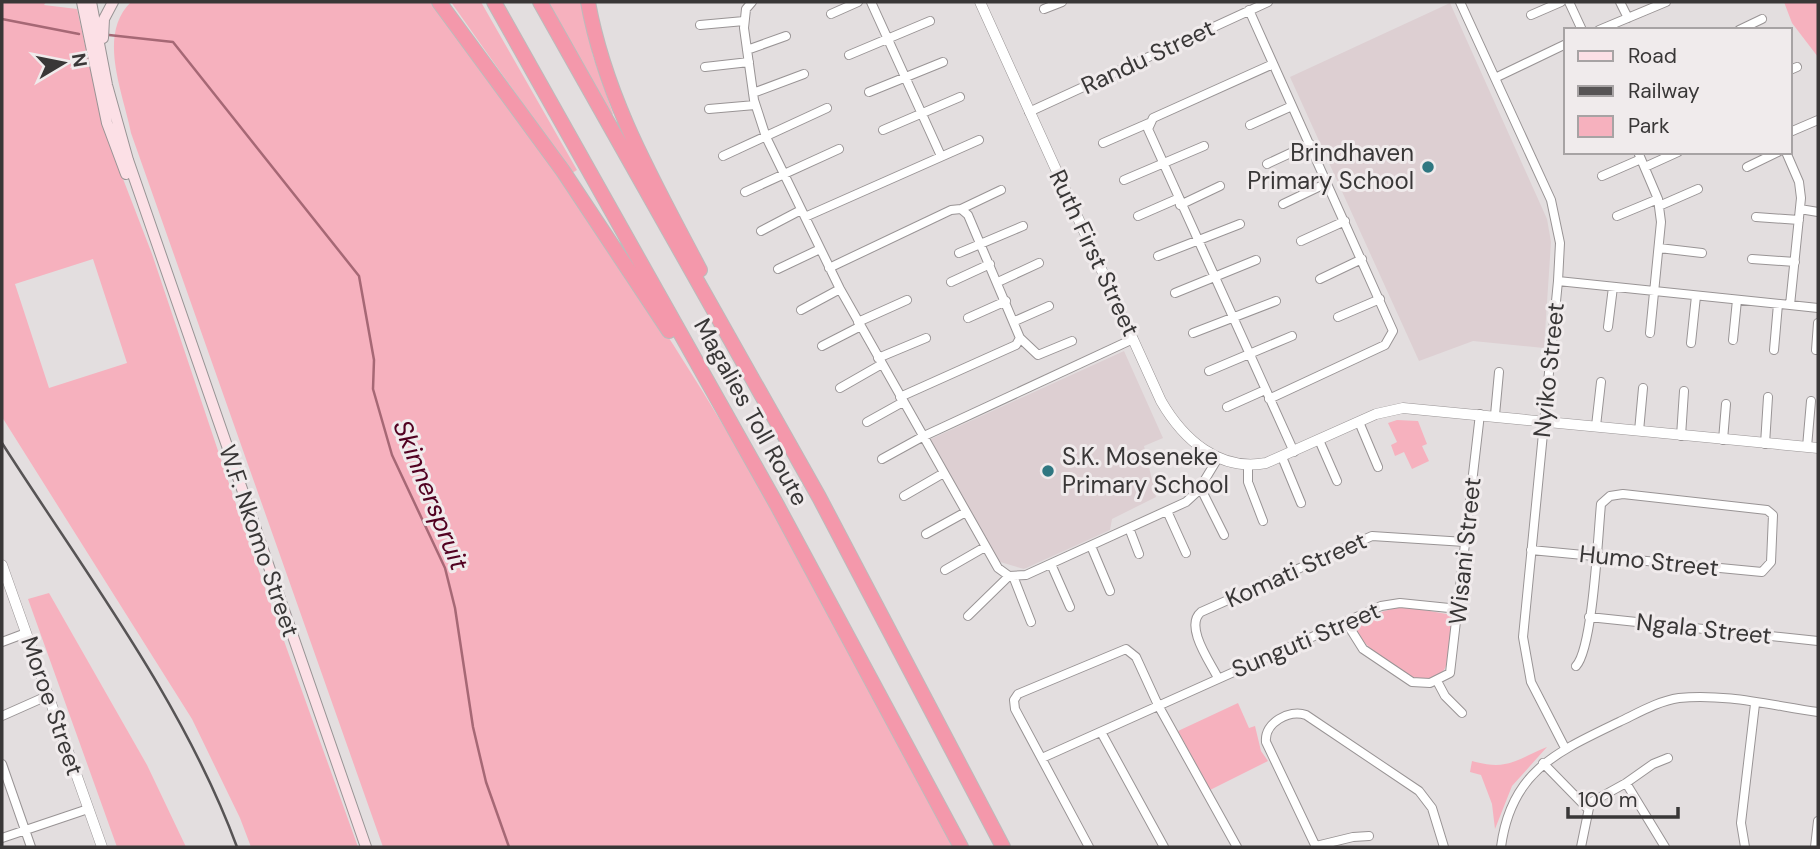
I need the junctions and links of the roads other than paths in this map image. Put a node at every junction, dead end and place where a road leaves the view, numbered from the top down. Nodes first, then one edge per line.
1 (82, 2) edge
2 (91, 2) edge
3 (113, 2) edge
4 (439, 2) edge
5 (494, 2) edge
6 (540, 2) edge
7 (587, 2) edge
8 (752, 2) edge
9 (858, 2) edge
10 (873, 2) edge
11 (980, 2) edge
12 (1062, 2) edge
13 (1268, 2) edge
14 (1460, 2) edge
15 (1561, 2) edge
16 (1569, 2) edge
17 (1620, 2) edge
18 (1666, 2) edge
19 (1044, 9) dead end
20 (1249, 10) junction
21 (831, 15) dead end
22 (1531, 15) dead end
23 (1628, 18) junction
24 (1762, 19) dead end
25 (930, 20) dead end
26 (744, 21) junction
27 (700, 25) dead end
28 (1581, 28) edge
29 (1604, 28) edge
30 (1743, 28) edge
31 (786, 36) dead end
32 (888, 38) junction
33 (1564, 45) edge
34 (747, 50) junction
35 (849, 55) dead end
36 (749, 62) junction
37 (943, 62) dead end
38 (1273, 64) junction
39 (705, 67) dead end
40 (804, 74) dead end
41 (905, 76) junction
42 (1495, 78) junction
43 (869, 92) dead end
44 (753, 93) junction
45 (960, 97) dead end
46 (755, 104) junction
47 (1292, 106) junction
48 (827, 108) dead end
49 (709, 109) dead end
50 (1029, 112) junction
51 (922, 114) junction
52 (1818, 120) edge
53 (116, 121) junction
54 (1149, 123) junction
55 (1251, 125) dead end
56 (883, 130) dead end
57 (1792, 131) edge
58 (766, 137) junction
59 (979, 139) dead end
60 (1103, 144) dead end
61 (1310, 144) junction
62 (1204, 146) dead end
63 (839, 149) dead end
64 (1667, 154) edge
65 (1774, 154) edge
66 (1787, 154) edge
67 (723, 156) dead end
68 (941, 156) junction
69 (1641, 159) edge
70 (1267, 164) dead end
71 (1162, 165) junction
72 (1747, 167) dead end
73 (784, 174) junction
74 (1602, 176) dead end
75 (1124, 180) dead end
76 (1327, 183) junction
77 (1220, 186) dead end
78 (1698, 189) dead end
79 (1001, 190) dead end
80 (745, 192) dead end
81 (1179, 202) junction
82 (1658, 203) junction
83 (1283, 204) dead end
84 (961, 209) junction
85 (1800, 209) junction
86 (1818, 212) edge
87 (803, 214) junction
88 (1138, 216) dead end
89 (1617, 216) dead end
90 (1756, 217) dead end
91 (1799, 220) junction
92 (1345, 221) junction
93 (1240, 224) dead end
94 (1023, 226) dead end
95 (761, 231) dead end
96 (153, 234) junction
97 (1301, 241) dead end
98 (1197, 242) junction
99 (981, 244) junction
100 (1659, 248) junction
101 (820, 249) junction
102 (959, 253) dead end
103 (1702, 253) dead end
104 (1158, 256) dead end
105 (1362, 259) junction
106 (1752, 259) dead end
107 (1256, 260) dead end
108 (1795, 262) junction
109 (1040, 263) dead end
110 (990, 264) junction
111 (829, 268) junction
112 (778, 269) dead end
113 (1214, 278) junction
114 (1320, 279) dead end
115 (1558, 281) junction
116 (951, 282) dead end
117 (998, 282) junction
118 (1613, 287) junction
119 (840, 289) junction
120 (1655, 292) junction
121 (1175, 293) dead end
122 (1696, 296) junction
123 (1380, 299) junction
124 (907, 300) dead end
125 (1737, 300) junction
126 (1006, 301) junction
127 (1276, 301) dead end
128 (1778, 304) junction
129 (1790, 305) junction
130 (1049, 306) dead end
131 (1818, 308) edge
132 (801, 310) dead end
133 (1232, 317) junction
134 (1338, 317) dead end
135 (968, 318) dead end
136 (1015, 321) junction
137 (1818, 323) edge
138 (859, 324) junction
139 (1608, 327) dead end
140 (1193, 333) dead end
141 (1650, 333) dead end
142 (1292, 336) dead end
143 (926, 338) dead end
144 (1020, 338) junction
145 (1133, 339) junction
146 (1733, 340) dead end
147 (1072, 341) dead end
148 (1690, 343) dead end
149 (822, 346) dead end
150 (1774, 350) dead end
151 (1815, 350) dead end
152 (1248, 354) junction
153 (880, 361) junction
154 (1209, 371) dead end
155 (1499, 372) dead end
156 (1601, 382) dead end
157 (840, 388) dead end
158 (1643, 388) dead end
159 (1685, 391) dead end
160 (1267, 395) junction
161 (1768, 397) dead end
162 (901, 399) junction
163 (1811, 401) dead end
164 (1726, 404) dead end
165 (1227, 407) dead end
166 (1480, 414) junction
167 (1495, 415) junction
168 (1544, 420) junction
169 (867, 422) dead end
170 (1359, 422) junction
171 (1596, 426) junction
172 (1639, 431) junction
173 (1681, 436) junction
174 (922, 437) junction
175 (1319, 440) junction
176 (1723, 440) junction
177 (1765, 444) junction
178 (1813, 448) edge
179 (1294, 452) junction
180 (1282, 457) junction
181 (1218, 458) junction
182 (882, 460) dead end
183 (1248, 465) junction
184 (1378, 467) dead end
185 (942, 474) junction
186 (1337, 481) dead end
187 (1200, 487) junction
188 (904, 496) dead end
189 (819, 497) junction
190 (1301, 503) dead end
191 (777, 505) junction
192 (1167, 511) junction
193 (964, 513) junction
194 (1263, 521) dead end
195 (1129, 528) junction
196 (926, 534) dead end
197 (1224, 535) dead end
198 (1465, 542) junction
199 (1091, 546) junction
200 (985, 547) junction
201 (1531, 550) junction
202 (1186, 553) dead end
203 (1139, 554) dead end
204 (1596, 555) junction
205 (1051, 564) junction
206 (2, 565) edge
207 (945, 570) dead end
208 (1011, 576) junction
209 (1110, 590) dead end
210 (1070, 607) dead end
211 (1459, 609) junction
212 (968, 616) dead end
213 (1589, 617) junction
214 (1031, 622) dead end
215 (1346, 622) junction
216 (26, 633) junction
217 (1818, 641) edge
218 (2, 642) edge
219 (1576, 666) dead end
220 (1218, 678) junction
221 (1437, 681) junction
222 (47, 695) junction
223 (1755, 704) junction
224 (1158, 705) junction
225 (1818, 712) edge
226 (1462, 713) dead end
227 (2, 716) edge
228 (1101, 732) junction
229 (1564, 748) junction
230 (1042, 758) junction
231 (1668, 758) dead end
232 (1543, 763) junction
233 (2, 764) edge
234 (1626, 783) junction
235 (1587, 807) junction
236 (88, 809) junction
237 (1818, 821) edge
238 (24, 830) junction
239 (1368, 836) dead end
240 (2, 838) edge
241 (31, 847) edge
242 (102, 847) edge
243 (366, 847) edge
244 (961, 847) edge
245 (1003, 847) edge
246 (1089, 847) edge
247 (1164, 847) edge
248 (1237, 847) edge
249 (1316, 847) edge
250 (1444, 847) edge
251 (1501, 847) edge
252 (1581, 847) edge
253 (1665, 847) edge
254 (1745, 847) edge
255 (1815, 847) edge

1 - 96 main road, W.F. Nkomo Street
2 - 53 main road, W.F. Nkomo Street
3 - 53 main road
4 - 191 highway
5 - 191 highway, Magalies Toll Route
6 - 189 highway, Magalies Toll Route
7 - 189 highway
8 - 26 street
9 - 21 street
10 - 32 street
11 - 50 street, Ruth First Street
12 - 19 street
13 - 20 street, Randu Street
14 - 42 street, Nyiko Street
15 - 22 street
16 - 28 street
17 - 23 street
18 - 23 street
20 - 38 street
20 - 50 street, Randu Street
23 - 29 street
24 - 30 street
25 - 32 street
26 - 27 street
26 - 34 street
31 - 34 street
32 - 35 street
32 - 41 street
33 - 42 street
34 - 36 street
36 - 39 street
36 - 44 street
37 - 41 street
38 - 47 street
38 - 54 street
40 - 44 street
41 - 43 street
41 - 51 street
42 - 115 street, Nyiko Street
44 - 46 street
45 - 51 street
46 - 49 street
46 - 58 street
47 - 55 street
47 - 61 street
48 - 58 street
50 - 145 street, Ruth First Street
51 - 56 street
51 - 68 street
52 - 57 street
53 - 96 main road, W.F. Nkomo Street
54 - 60 street
54 - 71 street
58 - 67 street
58 - 73 street
59 - 68 street
61 - 70 street
61 - 76 street
62 - 71 street
63 - 73 street
64 - 69 street
65 - 72 street
66 - 85 street
68 - 87 street
69 - 74 street
69 - 82 street
71 - 75 street
71 - 81 street
73 - 80 street
73 - 87 street
76 - 83 street
76 - 92 street
77 - 81 street
78 - 82 street
79 - 84 street
81 - 88 street
81 - 98 street
82 - 89 street
82 - 100 street
84 - 99 street
84 - 111 street
85 - 86 street
85 - 91 street
87 - 95 street
87 - 101 street
90 - 91 street
91 - 108 street
92 - 97 street
92 - 105 street
93 - 98 street
94 - 99 street
96 - 243 main road, W.F. Nkomo Street
98 - 104 street
98 - 113 street
99 - 102 street
99 - 110 street
100 - 103 street
100 - 120 street
101 - 111 street
101 - 112 street
105 - 114 street
105 - 123 street
106 - 108 street
107 - 113 street
108 - 129 street
109 - 117 street
110 - 116 street
110 - 117 street
111 - 119 street
113 - 121 street
113 - 133 street
115 - 118 street
115 - 168 street, Nyiko Street
117 - 126 street
118 - 120 street
118 - 139 street
119 - 132 street
119 - 138 street
120 - 122 street
120 - 141 street
122 - 125 street
122 - 148 street
123 - 134 street
123 - 160 street
124 - 138 street
125 - 128 street
125 - 146 street
126 - 135 street
126 - 136 street
127 - 133 street
128 - 129 street
128 - 150 street
129 - 131 street
130 - 136 street
133 - 140 street
133 - 152 street
136 - 144 street
137 - 151 street
138 - 149 street
138 - 153 street
142 - 152 street
143 - 153 street
144 - 147 street
144 - 162 street
145 - 174 street
145 - 181 street, Ruth First Street
152 - 154 street
152 - 160 street
153 - 157 street
153 - 162 street
155 - 167 street
156 - 171 street
158 - 172 street
159 - 173 street
160 - 165 street
160 - 179 street
161 - 177 street
162 - 169 street
162 - 174 street
163 - 178 street
164 - 176 street
166 - 167 street, Ruth First Street
166 - 170 street, Ruth First Street
166 - 198 street, Wisani Street
167 - 168 street, Ruth First Street
168 - 171 street, Ruth First Street
168 - 201 street, Nyiko Street
170 - 175 street, Ruth First Street
170 - 184 street
171 - 172 street, Ruth First Street
172 - 173 street, Ruth First Street
173 - 176 street, Ruth First Street
174 - 182 street
174 - 185 street
175 - 179 street, Ruth First Street
175 - 186 street
176 - 177 street, Ruth First Street
177 - 178 street, Ruth First Street
179 - 180 street, Ruth First Street
180 - 183 street, Ruth First Street
180 - 190 street
181 - 183 street, Ruth First Street
181 - 187 street
183 - 194 street
185 - 188 street
185 - 193 street
187 - 192 street
187 - 197 street
189 - 245 highway, Magalies Toll Route
191 - 244 highway, Magalies Toll Route
192 - 195 street
192 - 202 street
193 - 196 street
193 - 200 street
195 - 199 street
195 - 203 street
198 - 211 street, Wisani Street
198 - 220 street, Komati Street
199 - 205 street
199 - 209 street
200 - 207 street
200 - 208 street
201 - 204 street, Humo Street
201 - 229 street, Nyiko Street
204 - 204 street, Humo Street
204 - 213 street
205 - 208 street
205 - 210 street
206 - 216 street, Moroe Street
208 - 212 street
208 - 214 street
211 - 215 street, Sunguti Street
211 - 221 street, Wisani Street
213 - 217 street, Ngala Street
213 - 219 street
215 - 220 street, Sunguti Street
215 - 221 street
216 - 218 street
216 - 222 street, Moroe Street
220 - 224 street, Sunguti Street
221 - 226 street
222 - 227 street
222 - 236 street, Moroe Street
223 - 225 street
223 - 229 street
223 - 254 street
224 - 228 street, Sunguti Street
224 - 230 street
224 - 248 street
228 - 230 street, Sunguti Street
228 - 247 street
229 - 232 street
230 - 246 street
231 - 234 street
232 - 235 street
232 - 251 street
233 - 238 street
234 - 235 street
234 - 253 street
235 - 252 street
236 - 238 street
236 - 242 street, Moroe Street
237 - 255 street
238 - 240 street
238 - 241 street
239 - 249 street
249 - 250 street

